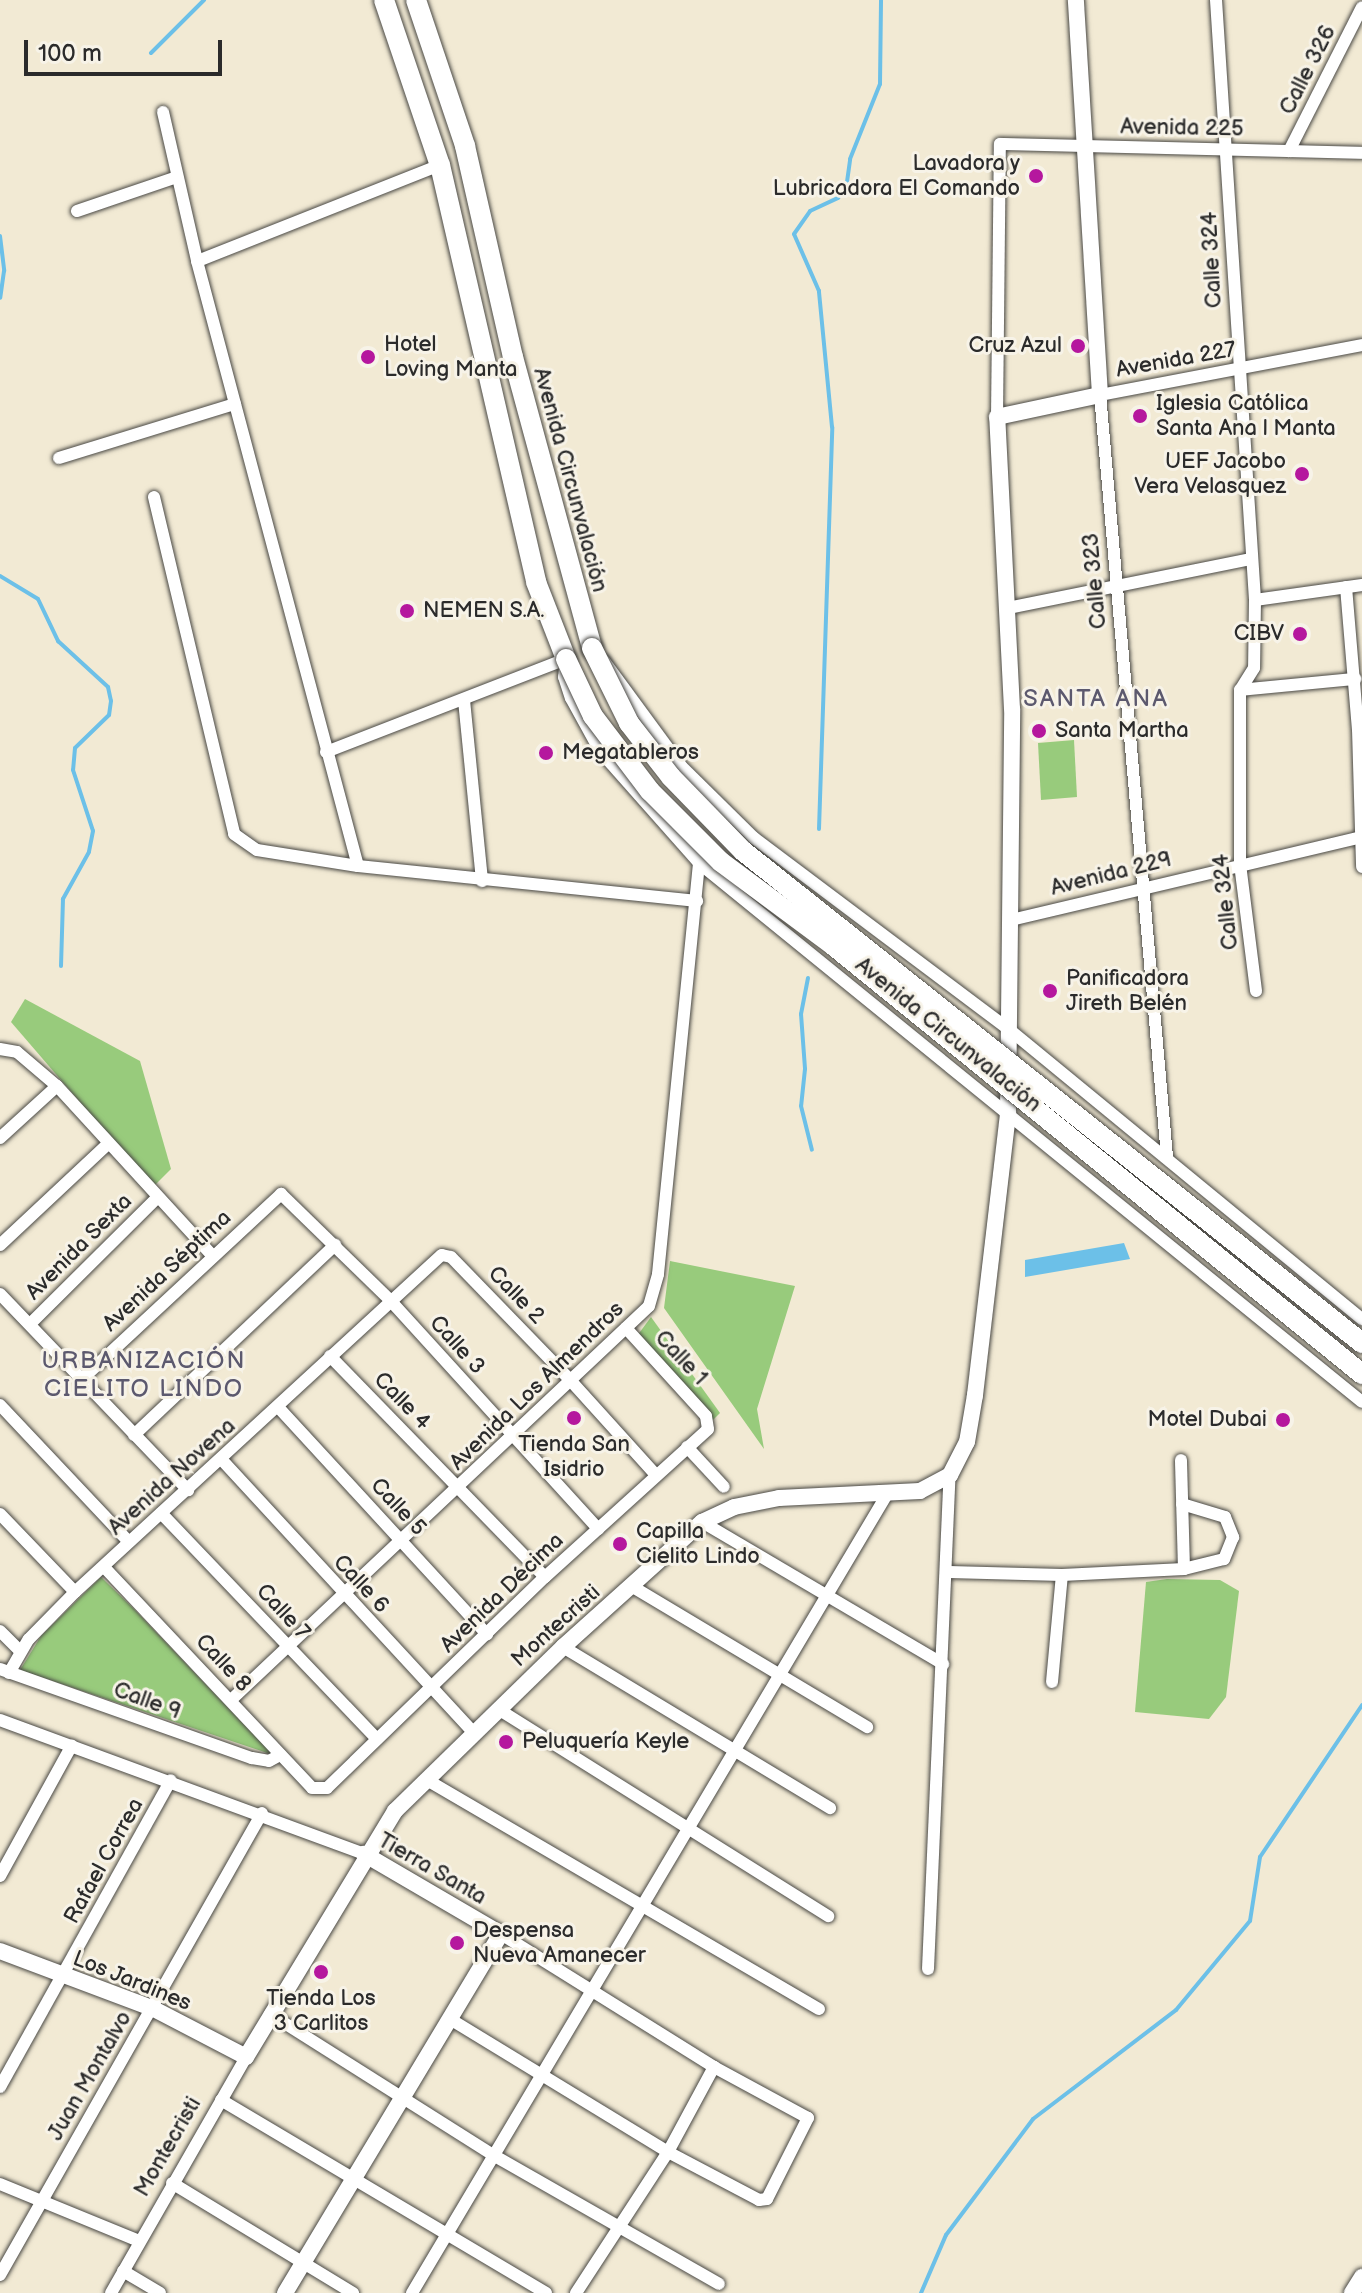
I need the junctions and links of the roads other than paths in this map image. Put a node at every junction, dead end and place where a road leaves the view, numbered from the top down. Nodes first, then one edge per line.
1 (384, 0) edge
2 (416, 0) edge
3 (1076, 0) edge
4 (1216, 0) edge
5 (1362, 7) edge
6 (163, 112) dead end
7 (1088, 146) junction
8 (1225, 149) junction
9 (1289, 151) junction
10 (1362, 153) edge
11 (440, 165) junction
12 (177, 177) junction
13 (477, 194) junction
14 (449, 201) junction
15 (77, 211) dead end
16 (197, 261) junction
17 (1362, 345) edge
18 (1238, 372) junction
19 (1100, 395) junction
20 (235, 404) junction
21 (997, 417) junction
22 (59, 458) dead end
23 (154, 497) dead end
24 (1250, 559) junction
25 (1362, 585) edge
26 (1346, 587) junction
27 (1118, 589) junction
28 (1255, 600) junction
29 (1008, 608) junction
30 (592, 648) junction
31 (566, 659) junction
32 (1355, 679) junction
33 (1240, 690) junction
34 (1359, 693) edge
35 (464, 700) junction
36 (326, 752) junction
37 (1361, 838) edge
38 (699, 863) junction
39 (1240, 864) junction
40 (358, 866) junction
41 (1362, 867) edge
42 (482, 881) junction
43 (1141, 886) junction
44 (697, 901) junction
45 (1011, 920) junction
46 (1256, 991) dead end
47 (1011, 1031) junction
48 (0, 1049) edge
49 (57, 1086) junction
50 (1008, 1114) junction
51 (0, 1138) edge
52 (107, 1145) junction
53 (1167, 1157) junction
54 (281, 1194) joint
55 (156, 1199) junction
56 (0, 1245) edge
57 (335, 1245) junction
58 (212, 1255) junction
59 (442, 1255) joint
60 (389, 1299) junction
61 (2, 1301) edge
62 (1362, 1319) edge
63 (30, 1324) junction
64 (626, 1328) junction
65 (1362, 1343) edge
66 (330, 1356) junction
67 (1362, 1374) edge
68 (82, 1379) junction
69 (571, 1381) junction
70 (1362, 1402) edge
71 (0, 1405) edge
72 (278, 1407) junction
73 (706, 1416) joint
74 (134, 1435) junction
75 (512, 1437) junction
76 (687, 1447) junction
77 (222, 1460) junction
78 (1181, 1460) dead end
79 (655, 1474) junction
80 (950, 1475) junction
81 (724, 1487) dead end
82 (458, 1489) junction
83 (188, 1490) junction
84 (886, 1496) junction
85 (1182, 1504) junction
86 (161, 1513) junction
87 (0, 1514) edge
88 (702, 1522) junction
89 (598, 1529) junction
90 (403, 1541) junction
91 (129, 1542) junction
92 (104, 1567) junction
93 (1184, 1569) junction
94 (949, 1572) junction
95 (1062, 1575) junction
96 (545, 1577) junction
97 (633, 1587) junction
98 (75, 1592) junction
99 (823, 1596) junction
100 (345, 1597) junction
101 (0, 1631) edge
102 (487, 1634) junction
103 (563, 1647) junction
104 (290, 1648) junction
105 (20, 1651) junction
106 (943, 1664) junction
107 (5, 1671) edge
108 (778, 1673) junction
109 (1052, 1682) dead end
110 (432, 1689) junction
111 (231, 1700) junction
112 (498, 1709) junction
113 (0, 1720) edge
114 (867, 1727) dead end
115 (474, 1733) junction
116 (376, 1738) junction
117 (72, 1745) junction
118 (730, 1752) junction
119 (280, 1755) junction
120 (171, 1780) junction
121 (427, 1780) junction
122 (312, 1788) joint
123 (830, 1808) dead end
124 (262, 1813) junction
125 (686, 1826) junction
126 (364, 1854) junction
127 (0, 1876) edge
128 (638, 1906) junction
129 (828, 1916) dead end
130 (501, 1934) junction
131 (0, 1951) edge
132 (928, 1969) dead end
133 (63, 1977) junction
134 (593, 1987) junction
135 (152, 2008) junction
136 (819, 2009) dead end
137 (270, 2014) junction
138 (450, 2019) junction
139 (246, 2057) junction
140 (714, 2067) junction
141 (543, 2075) junction
142 (0, 2087) edge
143 (401, 2098) junction
144 (221, 2100) junction
145 (668, 2152) junction
146 (493, 2155) junction
147 (353, 2180) junction
148 (172, 2183) junction
149 (0, 2184) edge
150 (42, 2202) junction
151 (620, 2225) junction
152 (447, 2235) junction
153 (139, 2241) junction
154 (304, 2262) junction
155 (123, 2271) junction
156 (0, 2275) edge
157 (1362, 2277) edge
158 (719, 2284) dead end
159 (111, 2293) edge
160 (160, 2293) edge
161 (285, 2293) edge
162 (353, 2293) edge
163 (412, 2293) edge
164 (546, 2293) edge
165 (576, 2293) edge
166 (1352, 2293) edge

1 - 11 highway, Avenida Circunvalación
2 - 13 highway, Avenida Circunvalación
3 - 7 street, Calle 323
4 - 8 street, Calle 324
5 - 9 street, Calle 326
6 - 12 street
7 - 8 street, Avenida 225
7 - 19 street, Calle 323
7 - 21 street, Avenida 225
8 - 9 street, Avenida 225
8 - 18 street, Calle 324
9 - 10 street, Avenida 225
11 - 14 highway, Avenida Circunvalación
11 - 16 street
12 - 15 street
12 - 16 street
13 - 14 highway
13 - 30 highway, Avenida Circunvalación
14 - 31 highway, Avenida Circunvalación
16 - 20 street
17 - 18 street, Avenida 227
18 - 19 street, Avenida 227
18 - 24 street, Calle 324
19 - 21 street, Avenida 227
19 - 27 street, Calle 323
20 - 22 street
20 - 36 street
21 - 29 street
23 - 40 street
24 - 27 street
24 - 28 street, Calle 324
25 - 26 street
26 - 28 street
26 - 32 street
27 - 29 street
27 - 43 street, Calle 323
28 - 33 street, Calle 324
29 - 45 street
30 - 47 street, Avenida Circunvalación
30 - 65 highway, Avenida Circunvalación, bridge
31 - 35 street
31 - 38 street, Avenida Circunvalación
31 - 67 highway, Avenida Circunvalación, bridge
32 - 33 street
32 - 34 street
33 - 39 street, Calle 324
34 - 37 street
35 - 36 street
35 - 42 street
36 - 40 street
37 - 39 street, Avenida 229
37 - 41 street
38 - 44 street, Avenida Los Almendros
38 - 50 street, Avenida Circunvalación
39 - 43 street, Avenida 229
39 - 46 street, Calle 324
40 - 42 street
42 - 44 street
43 - 45 street, Avenida 229
43 - 53 street, Calle 323
44 - 64 street, Avenida Los Almendros
45 - 47 street
47 - 50 street
47 - 53 street, Avenida Circunvalación
48 - 49 street
49 - 51 street
49 - 52 street
50 - 70 street, Avenida Circunvalación
50 - 80 street
52 - 55 street
52 - 56 street
53 - 62 street, Avenida Circunvalación
54 - 57 street, Calle 3
54 - 58 street, Avenida Séptima
55 - 58 street
55 - 63 street, Avenida Sexta
57 - 60 street, Calle 3
57 - 74 street
58 - 68 street, Avenida Séptima
59 - 60 street, Avenida Novena
59 - 69 street, Calle 2
60 - 66 street, Avenida Novena
60 - 75 street, Calle 3
61 - 63 street
63 - 68 street
64 - 69 street, Avenida Los Almendros
64 - 73 street, Calle 1
66 - 72 street, Avenida Novena
66 - 82 street, Calle 4
68 - 74 street
69 - 75 street, Avenida Los Almendros
69 - 79 street, Calle 2
71 - 91 street
72 - 77 street, Avenida Novena
72 - 90 street, Calle 5
73 - 76 street, Avenida Décima
74 - 83 street
75 - 82 street, Avenida Los Almendros
75 - 89 street, Calle 3
76 - 79 street, Avenida Décima
76 - 81 street
77 - 83 street, Avenida Novena
77 - 100 street, Calle 6
78 - 85 street
79 - 89 street, Avenida Décima
80 - 84 street, Montecristi
80 - 94 street
82 - 90 street, Avenida Los Almendros
82 - 96 street, Calle 4
83 - 86 street, Avenida Novena
84 - 88 street, Montecristi
84 - 99 street
85 - 93 street
85 - 93 street
86 - 91 street, Avenida Novena
86 - 104 street, Calle 7
87 - 98 street
88 - 97 street, Montecristi
88 - 99 street
89 - 96 street, Avenida Décima
90 - 100 street, Avenida Los Almendros
90 - 102 street, Calle 5
91 - 92 street, Avenida Novena
92 - 98 street, Avenida Novena
92 - 111 street, Calle 8
93 - 95 street
94 - 95 street
94 - 106 street
95 - 109 street
96 - 102 street, Avenida Décima
97 - 103 street, Montecristi
97 - 108 street
98 - 105 street, Avenida Novena
99 - 106 street
99 - 108 street
100 - 104 street, Avenida Los Almendros
100 - 110 street, Calle 6
101 - 105 street
102 - 110 street, Avenida Décima
103 - 112 street, Montecristi
103 - 118 street
104 - 111 street, Avenida Los Almendros
104 - 116 street, Calle 7
105 - 107 street, Avenida Novena
106 - 132 street
107 - 119 street, Calle 9
108 - 114 street
108 - 118 street
110 - 115 street, Calle 6
110 - 116 street, Avenida Décima
111 - 119 street, Calle 8
112 - 115 street, Montecristi
112 - 125 street
113 - 117 street, Tierra Santa
115 - 121 street, Montecristi
116 - 122 street, Avenida Décima
117 - 120 street, Tierra Santa
117 - 127 street
118 - 123 street
118 - 125 street
119 - 122 street, Calle 8
120 - 124 street, Tierra Santa
120 - 133 street, Rafael Correa
121 - 126 street, Montecristi
121 - 128 street
124 - 126 street, Tierra Santa
124 - 135 street, Juan Montalvo
125 - 128 street
125 - 129 street
126 - 130 street, Tierra Santa
126 - 137 street, Montecristi
128 - 134 street
128 - 136 street
130 - 134 street, Tierra Santa
130 - 138 street
131 - 133 street, Los Jardines
133 - 135 street, Los Jardines
133 - 142 street, Rafael Correa
134 - 140 street, Tierra Santa
134 - 141 street
135 - 139 street, Los Jardines
135 - 150 street, Juan Montalvo
137 - 139 street, Montecristi
137 - 143 street
138 - 141 street
138 - 143 street
139 - 144 street, Montecristi
140 - 145 street
140 - 145 street, Tierra Santa
141 - 145 street
141 - 146 street
143 - 146 street
143 - 147 street
144 - 147 street
144 - 148 street, Montecristi
145 - 151 street
146 - 151 street
146 - 152 street
147 - 152 street
147 - 154 street
148 - 153 street, Montecristi
148 - 154 street
149 - 150 street
150 - 153 street
150 - 156 street, Juan Montalvo
151 - 158 street
151 - 165 street
152 - 163 street
152 - 164 street
153 - 155 street, Montecristi
154 - 161 street
154 - 162 street
155 - 159 street, Montecristi
155 - 160 street
157 - 166 street

